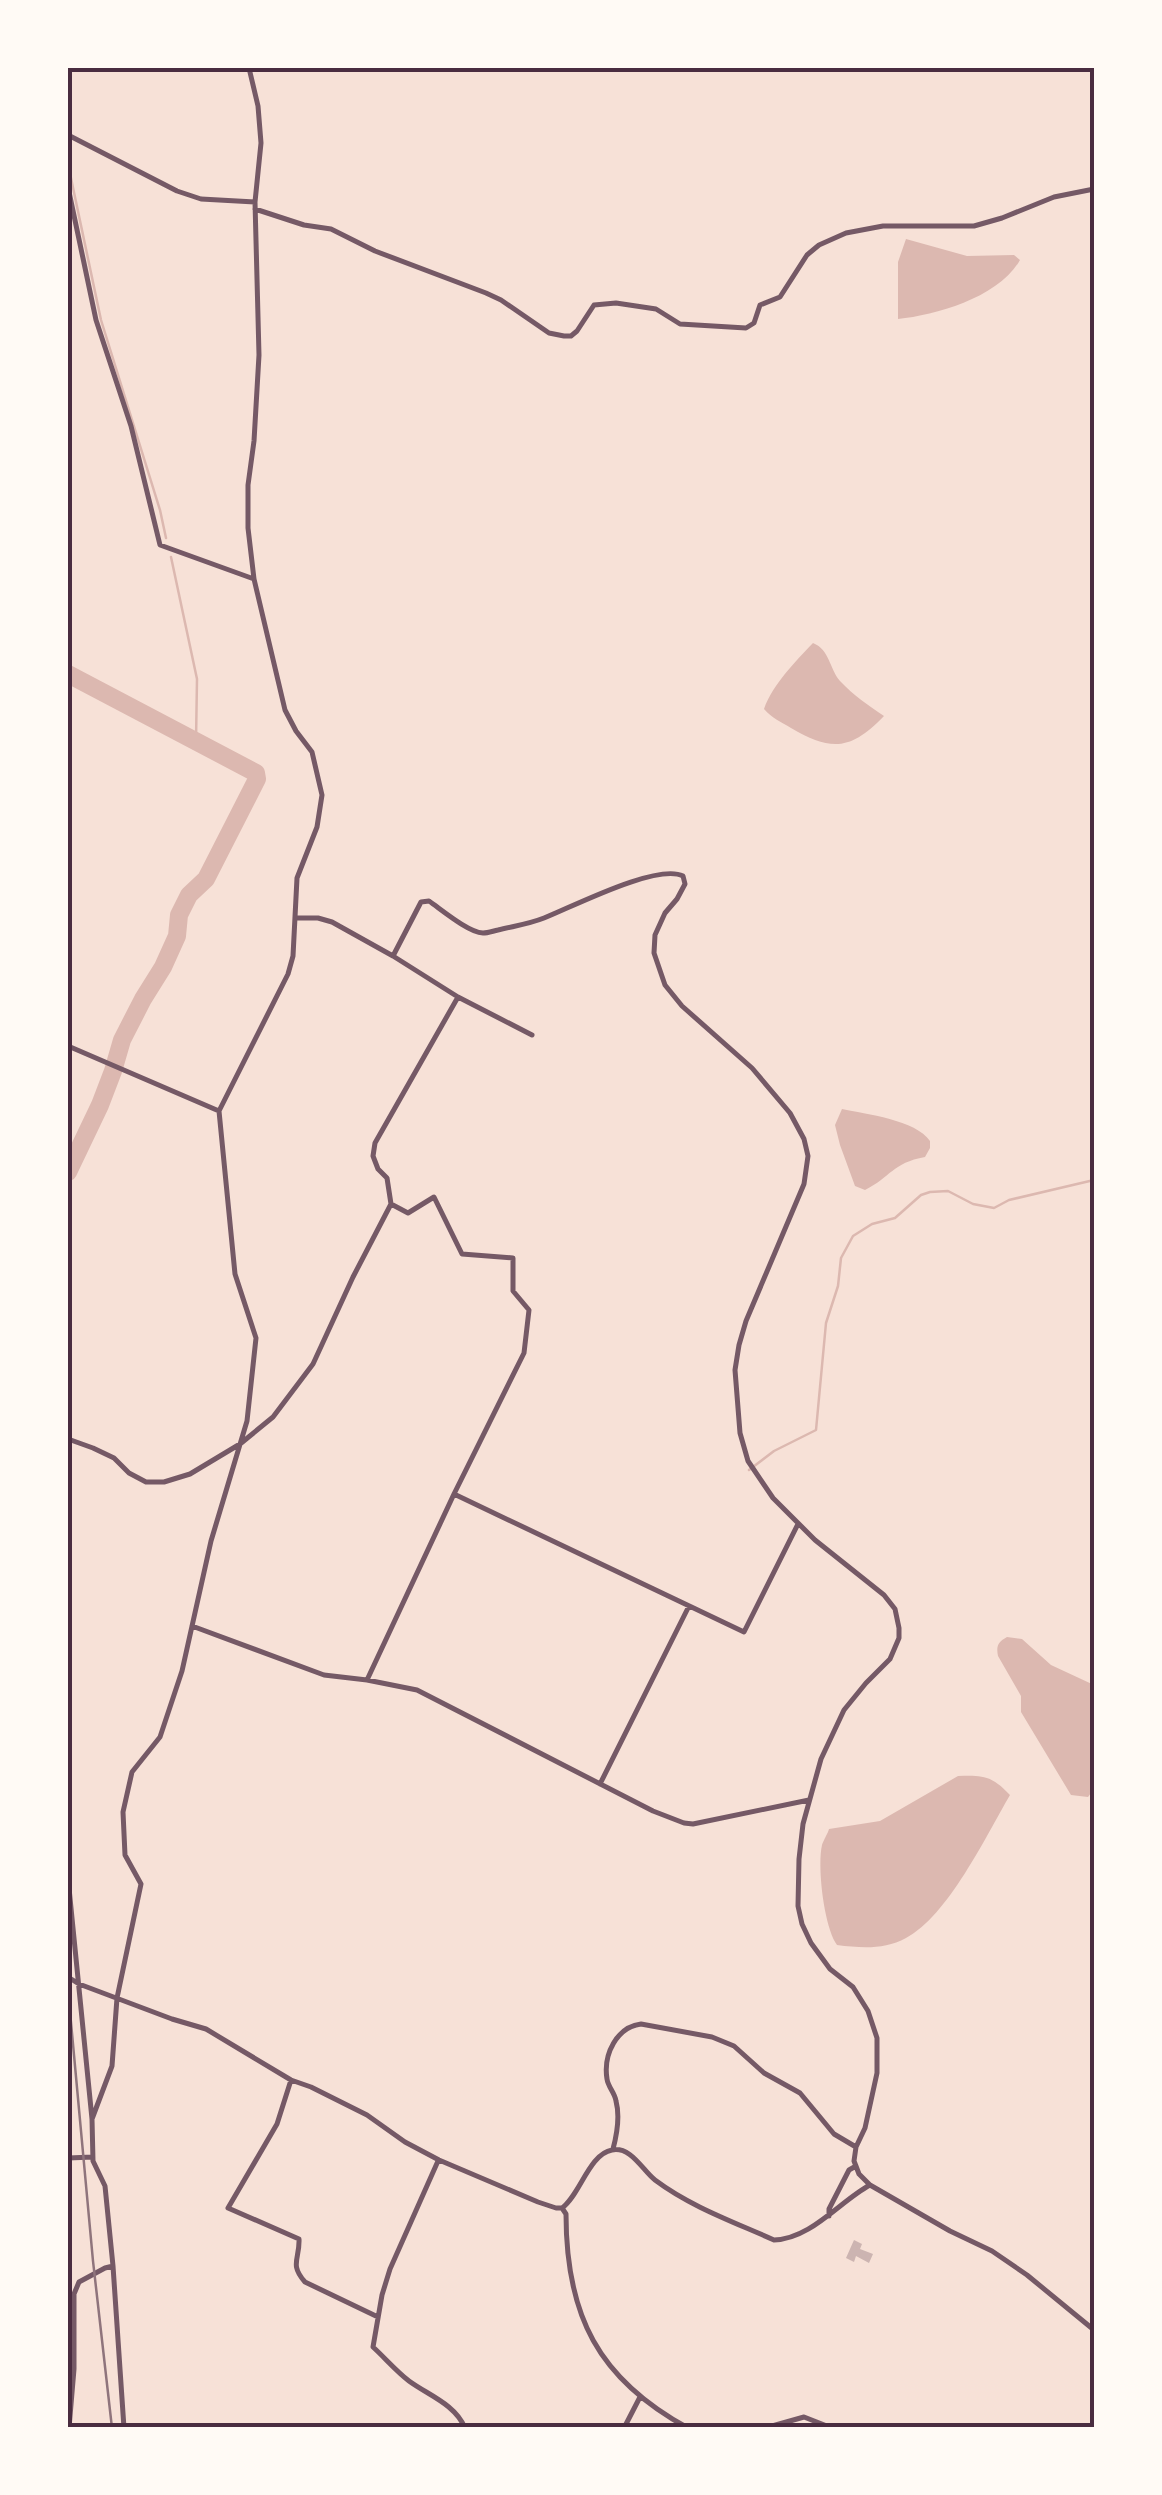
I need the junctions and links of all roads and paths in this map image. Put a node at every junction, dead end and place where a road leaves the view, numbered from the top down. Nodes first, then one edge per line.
1 (249, 68) edge
2 (68, 135) edge
3 (68, 187) edge
4 (1094, 189) edge
5 (255, 205) junction
6 (254, 579) junction
7 (296, 918) junction
8 (393, 956) junction
9 (458, 998) junction
10 (532, 1035) dead end
11 (68, 1046) edge
12 (219, 1112) junction
13 (391, 1204) junction
14 (68, 1439) edge
15 (240, 1444) junction
16 (454, 1494) junction
17 (798, 1523) junction
18 (689, 1606) junction
19 (192, 1626) junction
20 (367, 1680) junction
21 (600, 1784) junction
22 (809, 1800) junction
23 (68, 1878) edge
24 (68, 1977) edge
25 (79, 1984) junction
26 (117, 1998) junction
27 (291, 2080) junction
28 (92, 2119) junction
29 (856, 2147) junction
30 (614, 2149) junction
31 (93, 2156) junction
32 (68, 2158) edge
33 (438, 2160) junction
34 (856, 2166) junction
35 (870, 2185) junction
36 (562, 2208) junction
37 (829, 2216) junction
38 (113, 2266) junction
39 (378, 2317) junction
40 (1094, 2330) edge
41 (640, 2396) junction
42 (69, 2428) edge
43 (124, 2428) edge
44 (465, 2428) edge
45 (624, 2428) edge
46 (688, 2428) edge
47 (766, 2428) edge
48 (832, 2428) edge

1 - 5 street
2 - 5 street
3 - 6 street
4 - 5 street
5 - 6 street
6 - 7 street
7 - 8 street
7 - 12 street
8 - 9 street
8 - 17 street
9 - 10 street
9 - 13 street
11 - 12 street
12 - 15 street
13 - 15 street
13 - 16 street
14 - 15 street
15 - 19 street
16 - 18 street
16 - 20 street
17 - 18 street
17 - 22 street
18 - 21 street
19 - 20 street
19 - 26 street
20 - 21 street
21 - 22 street
22 - 29 street
23 - 25 street
24 - 25 street
25 - 26 street
25 - 28 street
26 - 27 street
26 - 28 street
27 - 33 street
27 - 39 street
28 - 31 street
29 - 30 street
29 - 34 street
30 - 36 street
30 - 37 street
31 - 32 street
31 - 38 street
33 - 36 street
33 - 39 street
34 - 35 street
34 - 37 street
35 - 37 street
35 - 40 street
36 - 41 street
38 - 42 street
38 - 43 street
39 - 44 street
41 - 45 street
41 - 46 street
47 - 48 street

